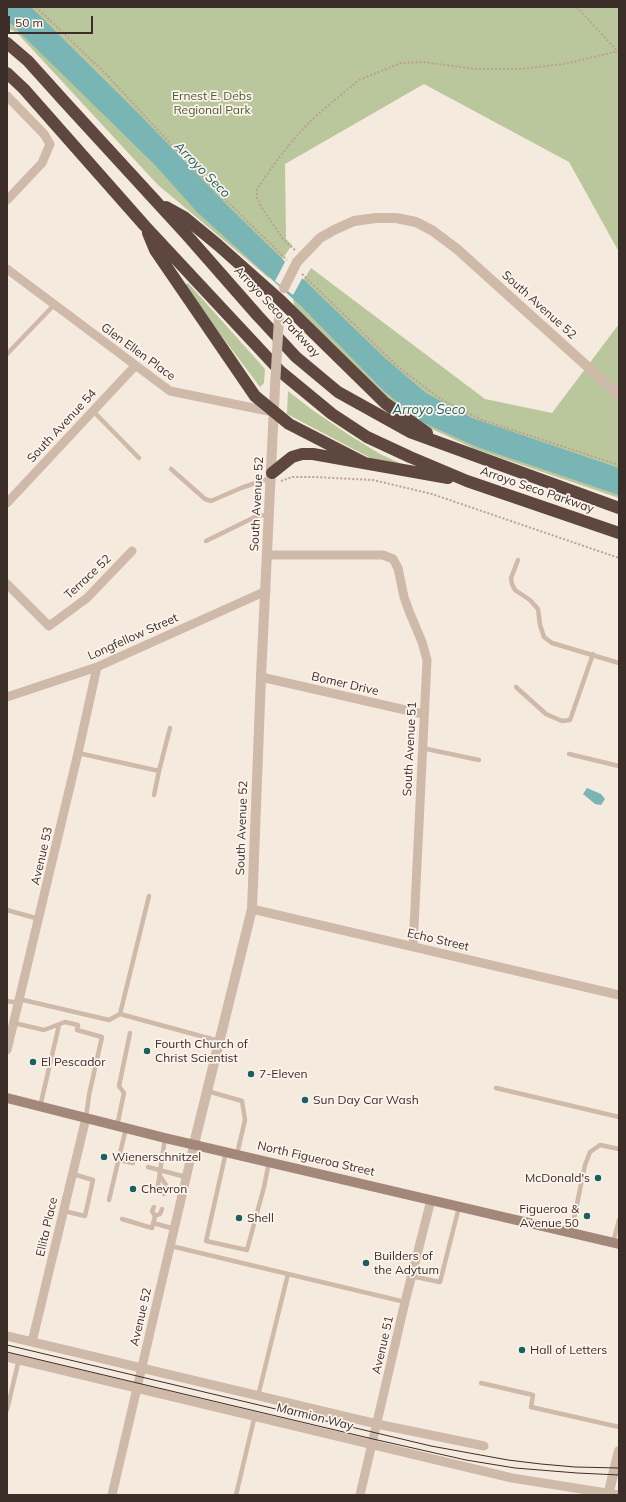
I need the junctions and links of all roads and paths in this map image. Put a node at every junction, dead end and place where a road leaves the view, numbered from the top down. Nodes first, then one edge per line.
1 (577, 7) edge
2 (7, 43) edge
3 (619, 52) edge
4 (7, 73) edge
5 (7, 96) edge
6 (153, 199) junction
7 (7, 200) edge
8 (144, 225) junction
9 (300, 259) junction
10 (7, 269) edge
11 (280, 301) junction
12 (54, 305) junction
13 (7, 354) edge
14 (135, 366) junction
15 (619, 395) edge
16 (93, 411) junction
17 (274, 412) junction
18 (444, 445) junction
19 (139, 458) dead end
20 (365, 463) junction
21 (171, 469) dead end
22 (272, 478) junction
23 (467, 481) junction
24 (7, 503) edge
25 (619, 508) edge
26 (270, 515) junction
27 (619, 533) edge
28 (206, 541) dead end
29 (132, 552) dead end
30 (268, 555) junction
31 (619, 558) edge
32 (518, 560) dead end
33 (7, 584) edge
34 (266, 591) junction
35 (593, 654) junction
36 (619, 663) edge
37 (96, 667) junction
38 (261, 677) junction
39 (516, 687) dead end
40 (7, 697) edge
41 (423, 714) junction
42 (170, 728) dead end
43 (422, 748) junction
44 (78, 753) junction
45 (569, 754) dead end
46 (479, 760) dead end
47 (619, 766) edge
48 (159, 771) junction
49 (154, 795) dead end
50 (149, 896) dead end
51 (252, 909) junction
52 (7, 910) edge
53 (39, 919) junction
54 (413, 946) junction
55 (619, 995) edge
56 (7, 1001) edge
57 (19, 1001) junction
58 (120, 1014) junction
59 (14, 1023) junction
60 (59, 1025) junction
61 (130, 1033) dead end
62 (219, 1041) junction
63 (7, 1050) edge
64 (496, 1088) dead end
65 (207, 1092) junction
66 (7, 1098) edge
67 (40, 1107) junction
68 (619, 1117) edge
69 (86, 1118) junction
70 (122, 1127) junction
71 (165, 1138) junction
72 (194, 1144) junction
73 (619, 1149) edge
74 (226, 1152) junction
75 (237, 1154) junction
76 (119, 1160) junction
77 (269, 1162) junction
78 (133, 1164) dead end
79 (148, 1167) dead end
80 (161, 1173) junction
81 (73, 1174) junction
82 (186, 1178) junction
83 (157, 1192) dead end
84 (164, 1194) dead end
85 (109, 1200) dead end
86 (431, 1200) junction
87 (154, 1207) dead end
88 (459, 1207) junction
89 (162, 1209) dead end
90 (64, 1211) junction
91 (155, 1216) junction
92 (122, 1219) dead end
93 (619, 1220) edge
94 (152, 1225) junction
95 (175, 1229) junction
96 (571, 1233) junction
97 (616, 1243) edge
98 (171, 1246) junction
99 (288, 1274) junction
100 (411, 1276) junction
101 (405, 1302) junction
102 (7, 1336) edge
103 (32, 1342) junction
104 (7, 1357) edge
105 (19, 1359) junction
106 (141, 1368) junction
107 (481, 1383) dead end
108 (137, 1387) junction
109 (258, 1396) junction
110 (7, 1410) edge
111 (255, 1415) junction
112 (377, 1424) junction
113 (619, 1427) edge
114 (372, 1444) junction
115 (484, 1446) dead end
116 (619, 1453) edge
117 (612, 1494) edge
118 (112, 1495) edge
119 (236, 1495) edge
120 (360, 1495) edge

1 - 3 path
2 - 6 highway, Arroyo Seco Parkway
3 - 9 path
4 - 8 highway, Arroyo Seco Parkway
5 - 7 street
6 - 11 highway
6 - 18 highway, Arroyo Seco Parkway
8 - 17 highway
8 - 23 highway, Arroyo Seco Parkway
9 - 11 street, South Avenue 52, bridge
9 - 15 street, South Avenue 52
10 - 12 street, Glen Ellen Place
11 - 17 street, South Avenue 52, bridge
11 - 18 highway
12 - 13 lane
12 - 14 street, Glen Ellen Place
14 - 16 street, South Avenue 54
14 - 17 street, Glen Ellen Place
16 - 19 lane
16 - 24 street, South Avenue 54
17 - 20 highway
17 - 22 street, South Avenue 52
18 - 25 highway, Arroyo Seco Parkway
20 - 22 highway
20 - 23 highway
21 - 22 lane
22 - 26 street, South Avenue 52
22 - 31 path
23 - 27 highway, Arroyo Seco Parkway
26 - 28 lane
26 - 30 street, South Avenue 52
29 - 33 street, Terrace 52
30 - 34 street, South Avenue 52
30 - 41 street, South Avenue 51
32 - 35 lane
34 - 37 street, Longfellow Street
34 - 38 street, South Avenue 52
35 - 36 lane
35 - 39 lane
37 - 40 street, Longfellow Street
37 - 44 street, Avenue 53
38 - 41 street, Bomer Drive
38 - 51 street, South Avenue 52
41 - 43 street, South Avenue 51
42 - 48 lane
43 - 46 lane
43 - 54 street, South Avenue 51
44 - 48 lane
44 - 53 street, Avenue 53
45 - 47 lane
48 - 49 lane
50 - 58 lane
51 - 54 street, Echo Street
51 - 62 street, South Avenue 52
52 - 53 lane
53 - 57 street, Avenue 53
54 - 55 street, Echo Street
56 - 57 lane
57 - 58 lane
57 - 59 street, Avenue 53
58 - 62 lane
59 - 60 lane
59 - 63 street, Avenue 53
60 - 67 lane
60 - 69 lane
61 - 70 lane
62 - 65 street, South Avenue 52
64 - 68 lane
65 - 72 street, South Avenue 52
65 - 75 lane
66 - 67 main road, North Figueroa Street
67 - 69 main road, North Figueroa Street
69 - 70 main road, North Figueroa Street
69 - 81 street, Ellita Place
70 - 71 main road, North Figueroa Street
70 - 76 lane
71 - 72 main road, North Figueroa Street
71 - 80 lane
72 - 74 main road, North Figueroa Street
72 - 82 street, Avenue 52
73 - 96 lane
74 - 75 main road, North Figueroa Street
74 - 77 lane
75 - 77 main road, North Figueroa Street
76 - 78 lane
76 - 85 lane
77 - 86 main road, North Figueroa Street
79 - 80 lane
80 - 82 lane
80 - 83 lane
80 - 84 lane
81 - 90 street, Ellita Place
81 - 90 lane
82 - 95 street, Avenue 52
86 - 88 main road, North Figueroa Street
86 - 100 street, Avenue 51
87 - 91 lane
88 - 96 main road, North Figueroa Street
88 - 100 lane
89 - 91 lane
90 - 103 street, Ellita Place
91 - 94 lane
92 - 94 lane
93 - 97 lane
94 - 95 lane
95 - 98 street, Avenue 52
96 - 97 main road, North Figueroa Street
98 - 99 lane
98 - 106 street, Avenue 52
99 - 101 lane
99 - 109 lane
100 - 101 street, Avenue 51
101 - 112 street, Avenue 51
102 - 103 street, Marmion Way
103 - 106 street, Marmion Way
104 - 105 street, Marmion Way
105 - 108 street, Marmion Way
105 - 110 lane
106 - 108 street, Avenue 52
106 - 109 street, Marmion Way
107 - 113 lane
108 - 111 street, Marmion Way
108 - 118 street, Avenue 52
109 - 112 street, Marmion Way
111 - 114 street, Marmion Way
111 - 119 lane
112 - 114 street, Avenue 51
112 - 115 street, Marmion Way
114 - 117 street, Marmion Way
114 - 120 street, Avenue 51
116 - 117 street

